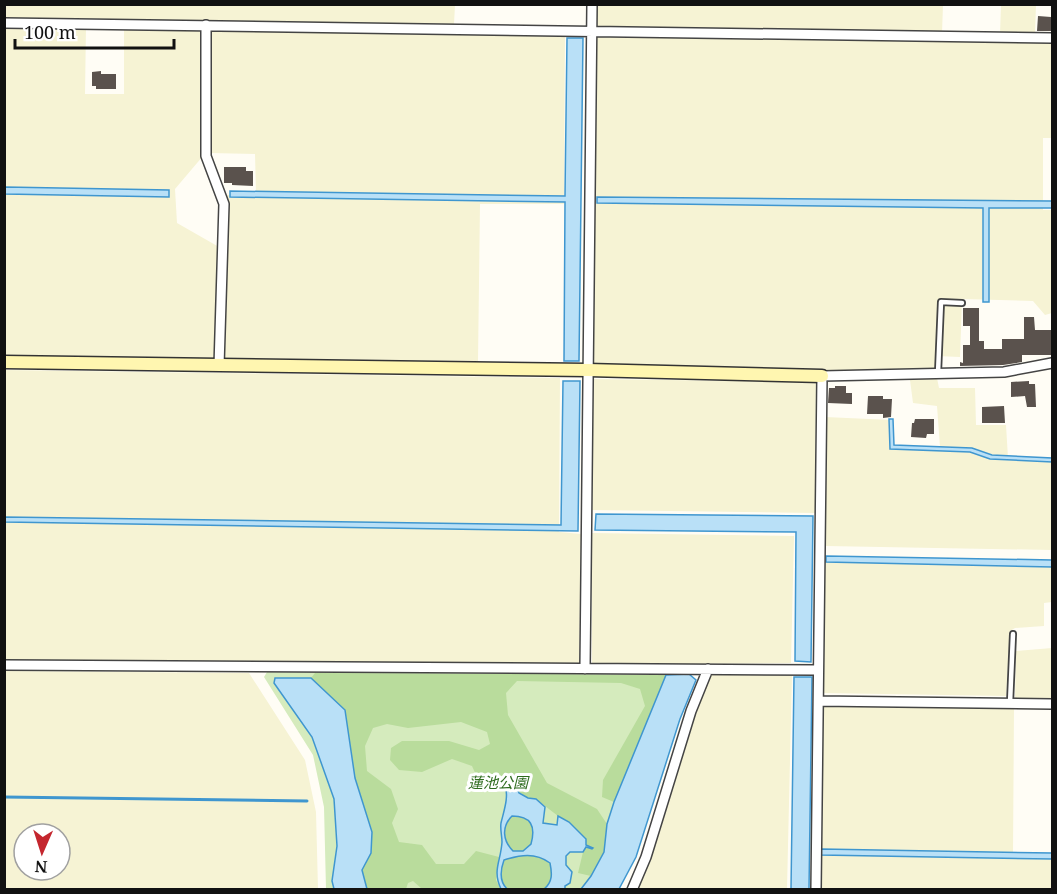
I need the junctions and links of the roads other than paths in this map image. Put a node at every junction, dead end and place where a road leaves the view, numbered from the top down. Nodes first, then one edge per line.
1 (592, 4) edge
2 (4, 23) edge
3 (206, 25) junction
4 (592, 31) junction
5 (1053, 38) edge
6 (962, 303) dead end
7 (4, 363) edge
8 (1053, 363) edge
9 (219, 366) junction
10 (588, 370) junction
11 (938, 373) junction
12 (822, 376) junction
13 (1013, 634) dead end
14 (4, 665) edge
15 (585, 669) junction
16 (708, 669) junction
17 (818, 670) junction
18 (819, 701) junction
19 (1011, 703) junction
20 (1053, 704) edge
21 (632, 890) edge
22 (816, 890) edge

1 - 4 street
2 - 3 street
3 - 4 street
3 - 9 street
4 - 5 street
4 - 10 street
6 - 11 lane
7 - 9 street
8 - 11 street
9 - 10 street
10 - 12 street
10 - 15 street
11 - 12 street
12 - 17 street
13 - 19 lane
14 - 15 street
15 - 16 street
16 - 17 street
16 - 21 street
17 - 18 street
18 - 19 street
18 - 22 street
19 - 20 street

